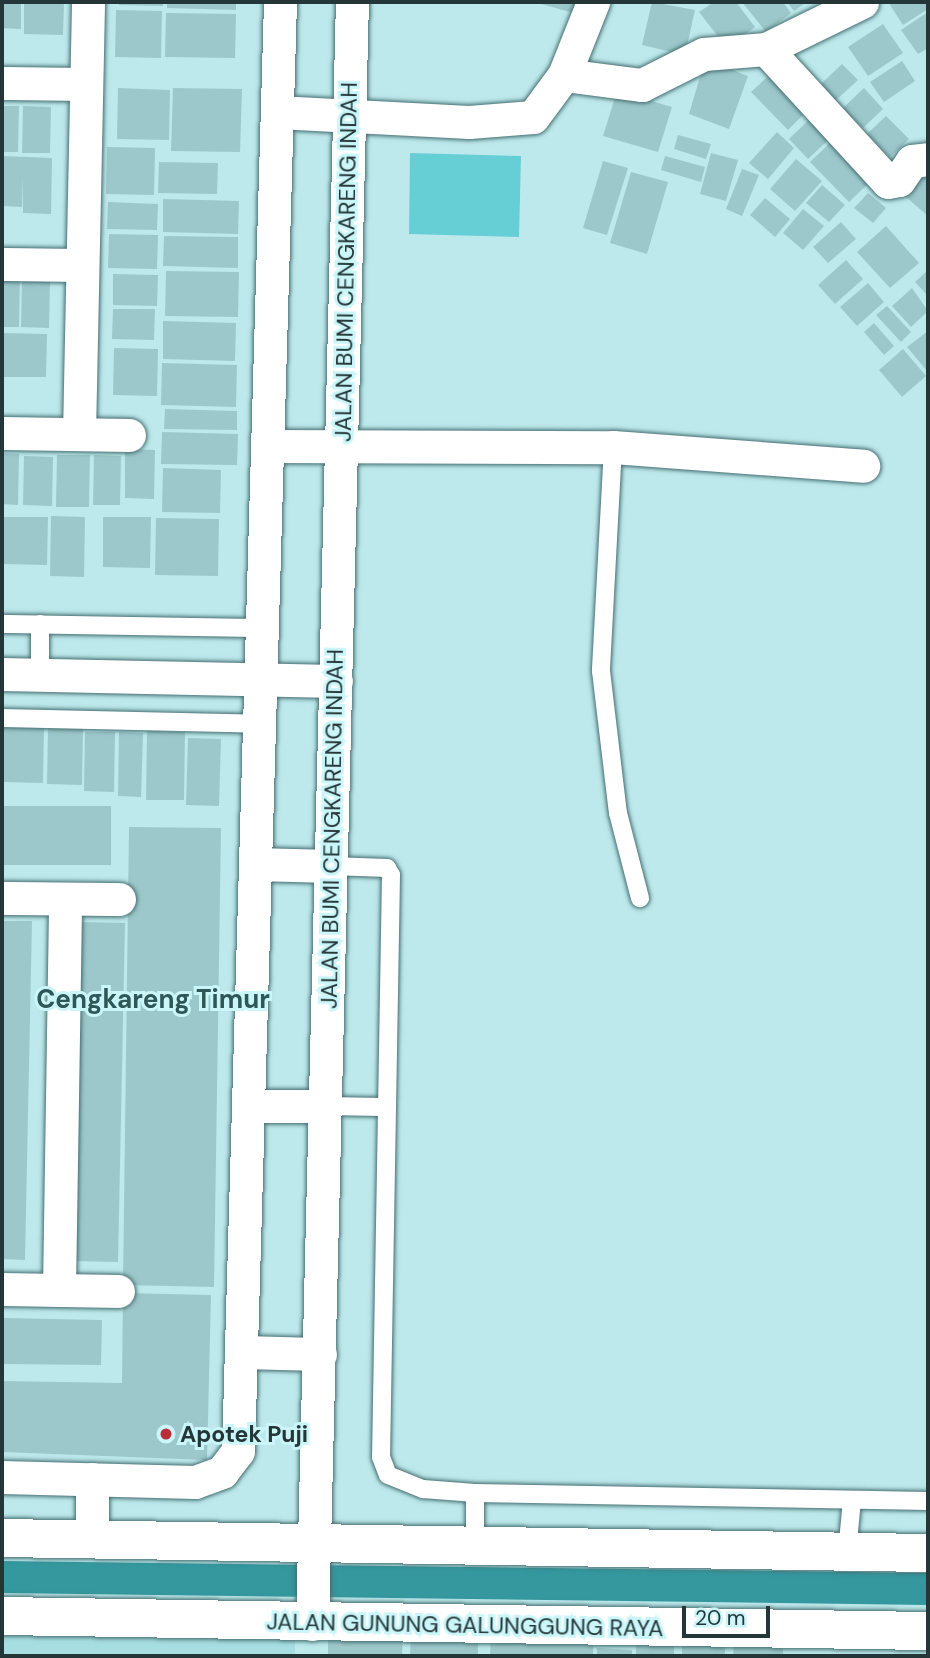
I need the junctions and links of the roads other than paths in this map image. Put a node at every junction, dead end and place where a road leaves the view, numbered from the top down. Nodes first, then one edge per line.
1 (88, 2) edge
2 (280, 2) edge
3 (352, 2) edge
4 (593, 2) edge
5 (862, 2) edge
6 (766, 49) junction
7 (564, 75) junction
8 (2, 83) edge
9 (86, 84) junction
10 (349, 111) junction
11 (277, 112) junction
12 (928, 159) edge
13 (2, 264) edge
14 (82, 265) junction
15 (2, 433) edge
16 (79, 434) junction
17 (129, 435) dead end
18 (267, 446) junction
19 (613, 447) junction
20 (341, 448) junction
21 (863, 466) dead end
22 (2, 624) edge
23 (40, 624) junction
24 (262, 628) junction
25 (2, 674) edge
26 (40, 674) junction
27 (260, 678) junction
28 (336, 681) junction
29 (2, 718) edge
30 (259, 724) junction
31 (255, 864) junction
32 (331, 866) junction
33 (2, 898) edge
34 (640, 898) dead end
35 (65, 899) junction
36 (119, 900) dead end
37 (326, 1105) junction
38 (248, 1106) junction
39 (383, 1107) junction
40 (2, 1289) edge
41 (60, 1290) junction
42 (118, 1291) dead end
43 (241, 1352) junction
44 (320, 1354) junction
45 (2, 1477) edge
46 (92, 1479) junction
47 (475, 1493) junction
48 (852, 1500) junction
49 (928, 1502) edge
50 (2, 1538) edge
51 (92, 1540) junction
52 (475, 1547) junction
53 (847, 1552) junction
54 (315, 1553) junction
55 (928, 1553) edge
56 (2, 1616) edge
57 (312, 1629) edge
58 (928, 1631) edge

1 - 9 street
2 - 11 street
3 - 10 street, JALAN BUMI CENGKARENG INDAH
4 - 7 street
5 - 6 street
6 - 7 street
6 - 12 street
7 - 10 street
8 - 9 street
9 - 14 street
10 - 11 street
10 - 20 street, JALAN BUMI CENGKARENG INDAH
11 - 18 street
13 - 14 street
14 - 16 street
15 - 16 street
16 - 17 street
18 - 20 street
18 - 24 street
19 - 20 street
19 - 21 street
19 - 34 lane
20 - 28 street, JALAN BUMI CENGKARENG INDAH
22 - 23 lane
23 - 24 lane
23 - 26 lane
24 - 27 street
25 - 26 street
26 - 27 street
27 - 28 street
27 - 30 street
28 - 32 street, JALAN BUMI CENGKARENG INDAH
29 - 30 lane
30 - 31 street
31 - 32 street
31 - 38 street
32 - 37 street, JALAN BUMI CENGKARENG INDAH
32 - 39 lane
33 - 35 street
35 - 36 street
35 - 41 street
37 - 38 street
37 - 39 lane
37 - 44 street, JALAN BUMI CENGKARENG INDAH
38 - 43 street
39 - 47 lane
40 - 41 street
41 - 42 street
43 - 44 street
43 - 46 street
44 - 54 street, JALAN BUMI CENGKARENG INDAH
45 - 46 street
46 - 51 street
47 - 48 lane
47 - 52 lane
48 - 49 lane
48 - 53 lane
50 - 51 street
51 - 54 street
52 - 53 street
52 - 54 street
53 - 55 street
54 - 57 street, JALAN BUMI CENGKARENG INDAH
56 - 57 street, JALAN GUNUNG GALUNGGUNG RAYA
57 - 58 street, JALAN GUNUNG GALUNGGUNG RAYA

